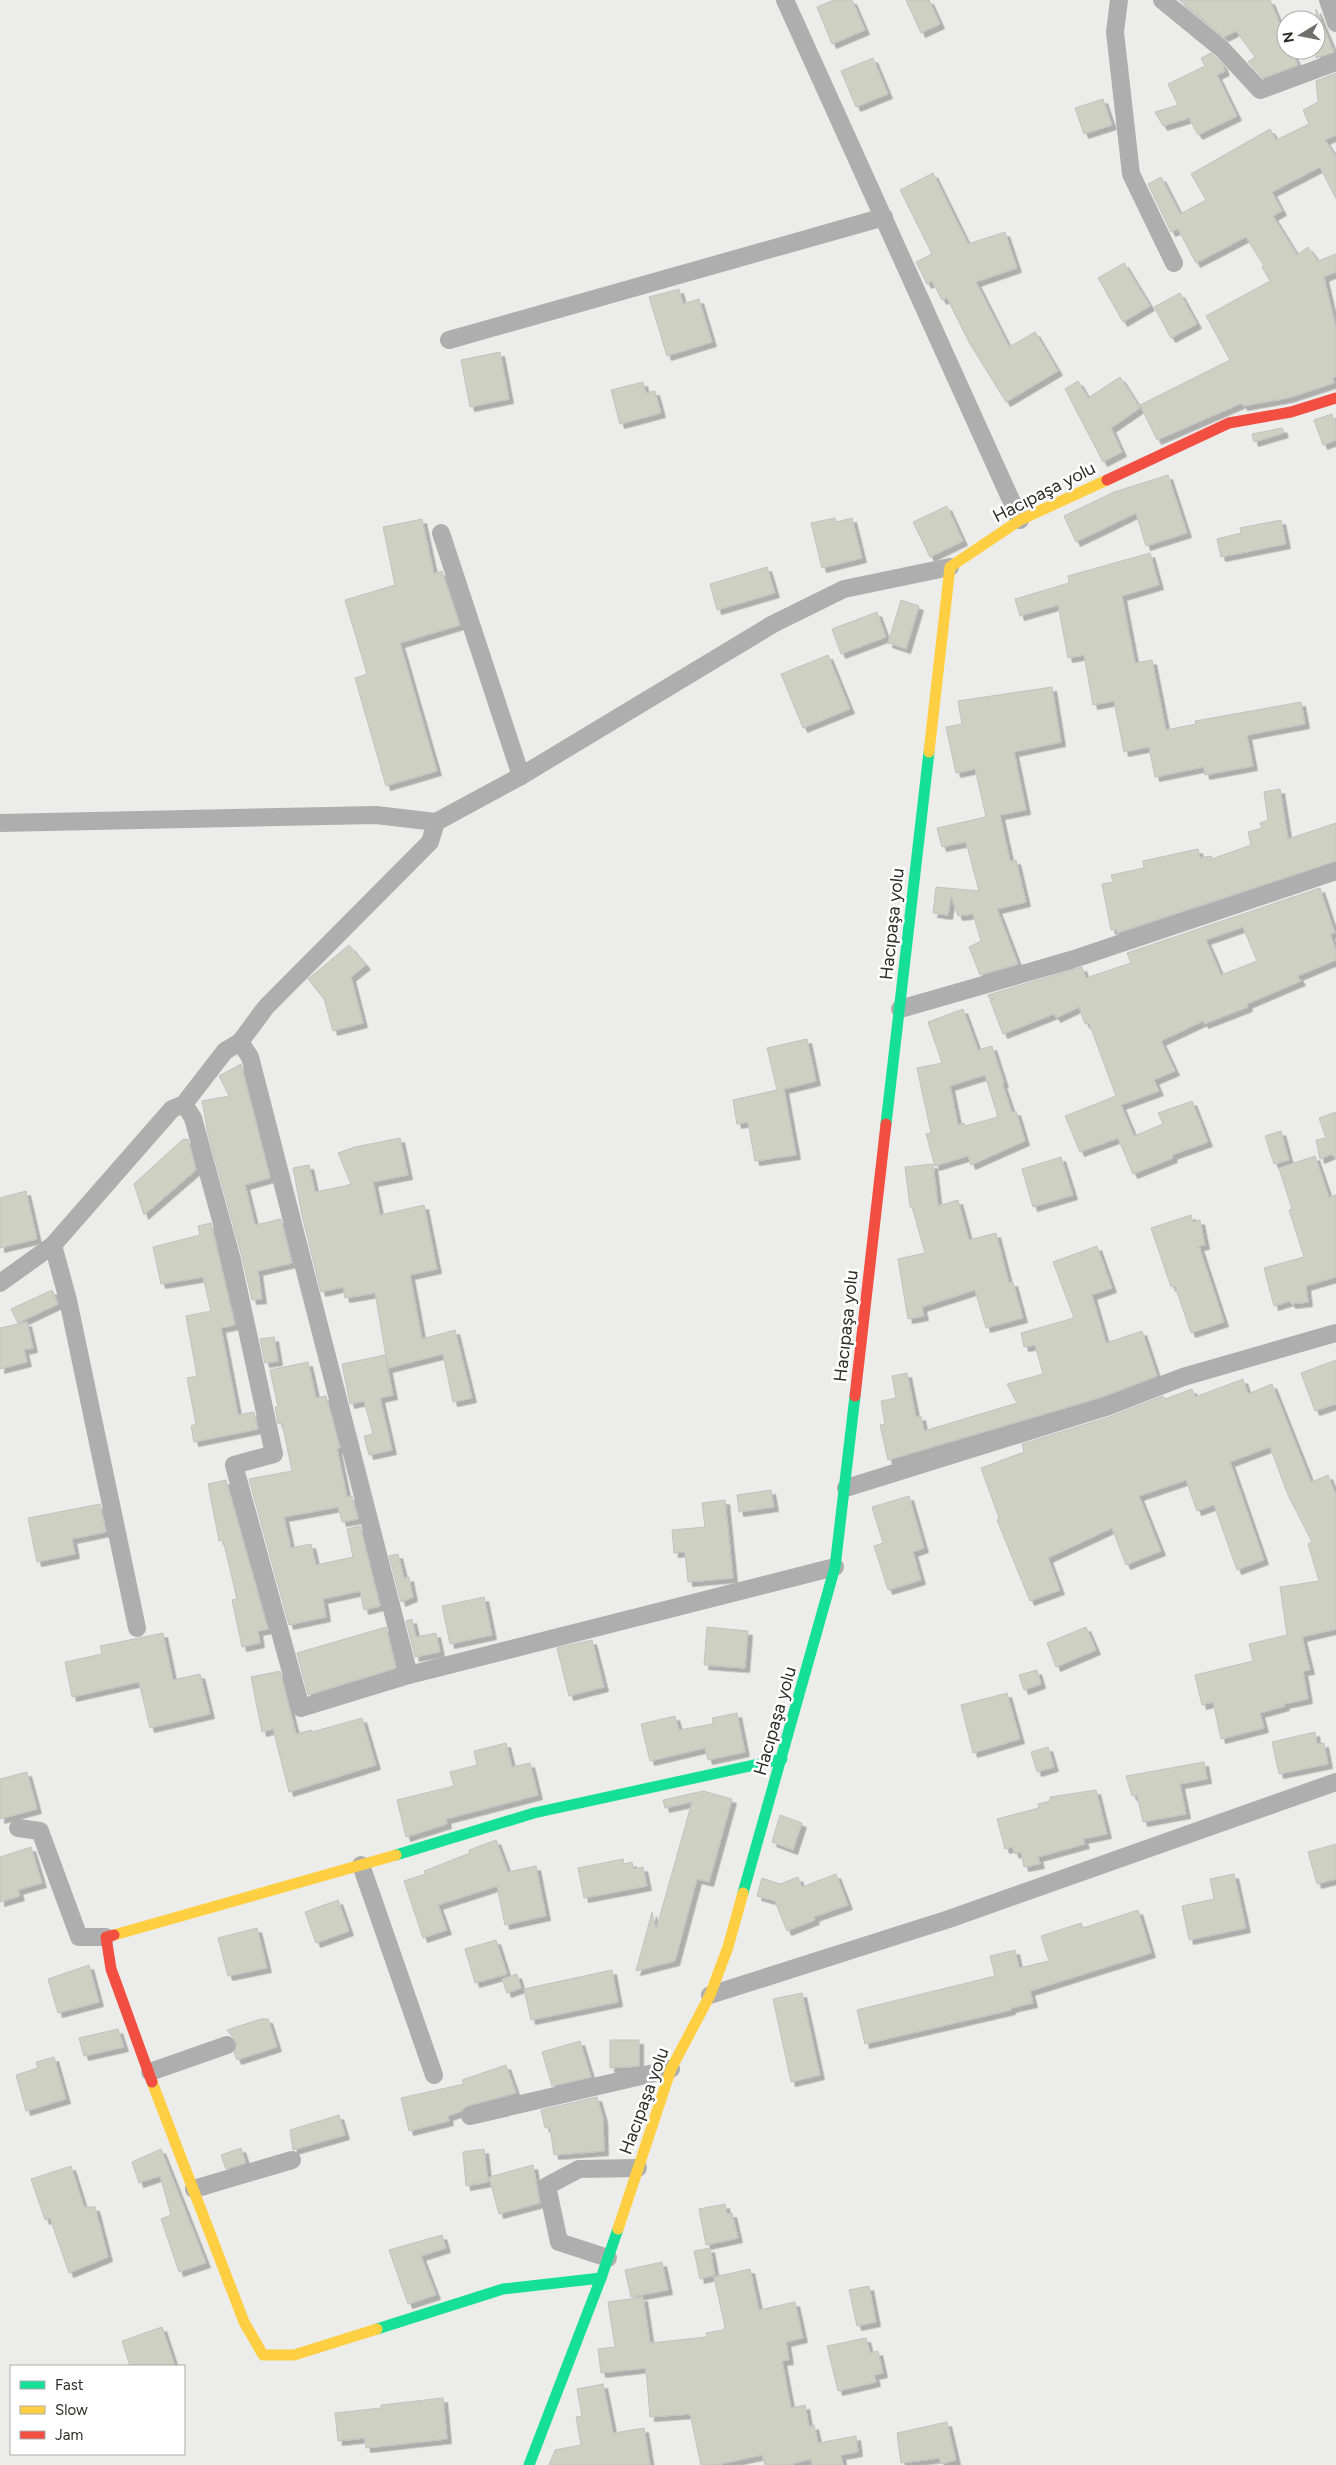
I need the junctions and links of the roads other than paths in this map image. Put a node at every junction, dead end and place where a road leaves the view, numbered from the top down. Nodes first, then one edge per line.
1 (785, 0) edge
2 (1119, 0) edge
3 (1162, 0) edge
4 (1328, 0) edge
5 (1336, 24) edge
6 (1336, 62) edge
7 (884, 217) junction
8 (1174, 263) dead end
9 (449, 340) dead end
10 (1336, 398) edge
11 (1020, 520) junction
12 (440, 533) dead end
13 (950, 567) junction
14 (521, 776) junction
15 (436, 822) junction
16 (0, 823) edge
17 (1336, 870) edge
18 (900, 1008) junction
19 (240, 1042) junction
20 (184, 1104) junction
21 (53, 1245) junction
22 (0, 1283) edge
23 (1336, 1333) edge
24 (846, 1488) junction
25 (835, 1567) junction
26 (137, 1628) dead end
27 (409, 1675) junction
28 (782, 1759) junction
29 (1336, 1782) edge
30 (18, 1828) dead end
31 (361, 1865) junction
32 (106, 1937) junction
33 (710, 1995) junction
34 (227, 2045) dead end
35 (671, 2069) junction
36 (150, 2072) junction
37 (434, 2075) dead end
38 (470, 2116) dead end
39 (292, 2160) dead end
40 (638, 2168) junction
41 (194, 2189) junction
42 (608, 2258) junction
43 (601, 2278) junction
44 (529, 2465) edge

1 - 7 street
2 - 8 street
3 - 6 street
4 - 5 street
7 - 9 street
7 - 11 street
10 - 11 main road, Hacıpaşa yolu
11 - 13 main road, Hacıpaşa yolu
12 - 14 street
13 - 14 street
13 - 18 main road, Hacıpaşa yolu
14 - 15 street
15 - 16 street
15 - 19 street
17 - 18 street
18 - 24 main road, Hacıpaşa yolu
19 - 20 street
19 - 27 street
20 - 21 street
20 - 27 street
21 - 22 street
21 - 26 street
23 - 24 street
24 - 25 main road, Hacıpaşa yolu
25 - 27 street
25 - 28 main road, Hacıpaşa yolu
28 - 31 main road
28 - 33 main road, Hacıpaşa yolu
29 - 33 street
30 - 32 street
31 - 32 main road
31 - 37 street
32 - 36 main road
33 - 35 main road, Hacıpaşa yolu
34 - 36 street
35 - 38 street
35 - 40 main road, Hacıpaşa yolu
36 - 41 main road
39 - 41 street
40 - 42 main road, Hacıpaşa yolu
40 - 42 street
41 - 43 main road
42 - 43 main road, Hacıpaşa yolu
43 - 44 main road, Hacıpaşa yolu

